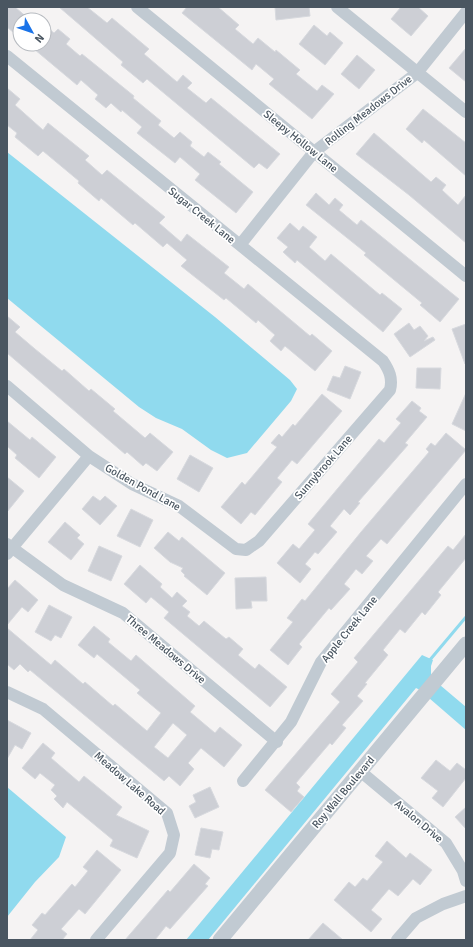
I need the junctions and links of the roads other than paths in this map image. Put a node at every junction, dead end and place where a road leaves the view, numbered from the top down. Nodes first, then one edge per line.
1 (137, 7) edge
2 (337, 7) edge
3 (466, 12) edge
4 (7, 56) edge
5 (417, 73) junction
6 (466, 112) edge
7 (314, 152) junction
8 (240, 245) junction
9 (466, 276) edge
10 (391, 378) joint
11 (7, 386) edge
12 (89, 456) junction
13 (466, 484) edge
14 (8, 549) edge
15 (246, 550) joint
16 (466, 644) edge
17 (7, 692) edge
18 (277, 742) junction
19 (360, 771) junction
20 (242, 781) dead end
21 (466, 881) edge
22 (466, 896) edge
23 (96, 940) edge
24 (220, 940) edge
25 (397, 940) edge

1 - 7 street, Sleepy Hollow Lane
2 - 5 street
3 - 5 street, Rolling Meadows Drive
4 - 8 street, Sugar Creek Lane
5 - 6 street
5 - 7 street, Rolling Meadows Drive
7 - 8 street, Rolling Meadows Drive
7 - 9 street, Sleepy Hollow Lane
8 - 10 street, Sugar Creek Lane
10 - 15 street, Sunnybrook Lane
11 - 12 street, Golden Pond Lane
12 - 14 street
12 - 15 street, Golden Pond Lane
13 - 18 street, Apple Creek Lane
14 - 18 street, Three Meadows Drive
16 - 19 street, Roy Wall Boulevard
17 - 23 street, Meadow Lake Road
18 - 20 street, Apple Creek Lane
19 - 21 street, Avalon Drive
19 - 24 street, Roy Wall Boulevard
22 - 25 street

